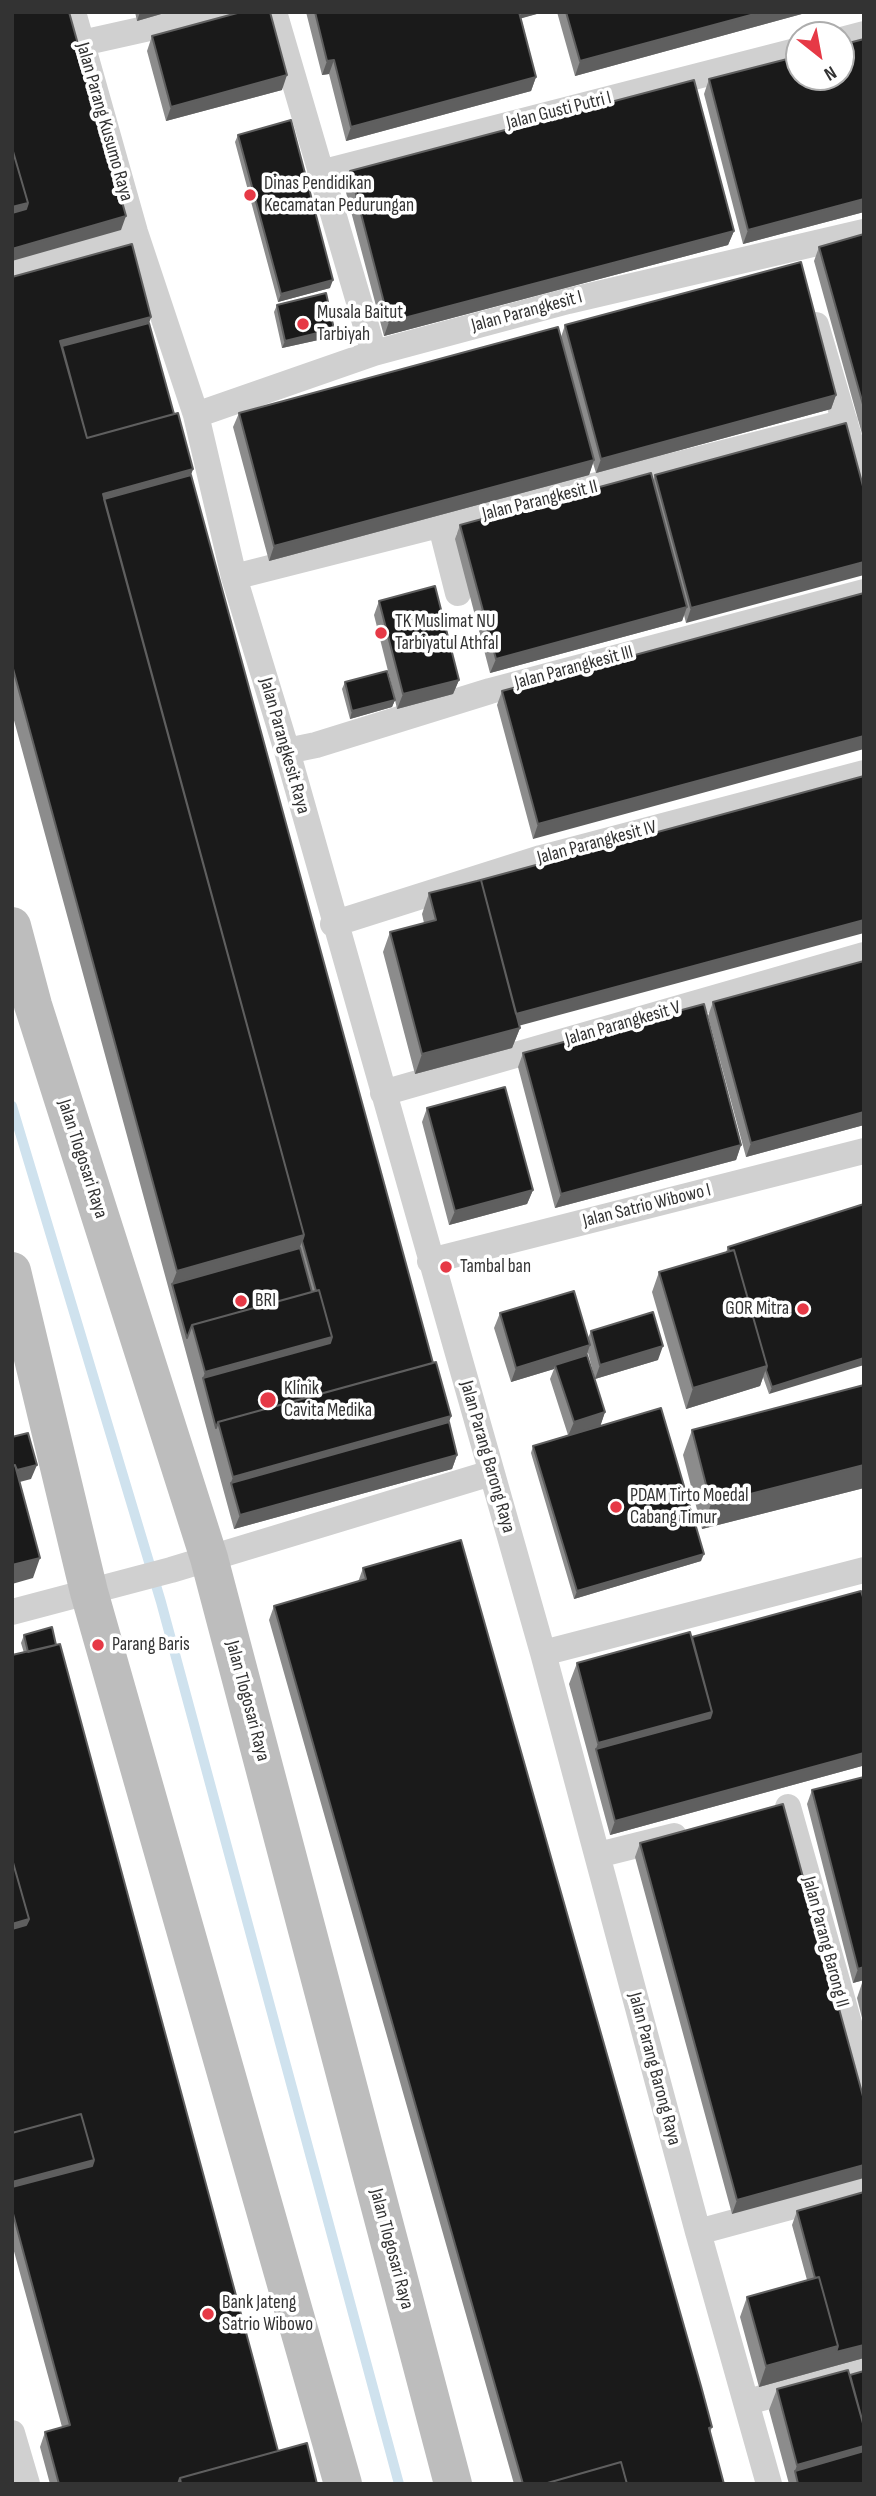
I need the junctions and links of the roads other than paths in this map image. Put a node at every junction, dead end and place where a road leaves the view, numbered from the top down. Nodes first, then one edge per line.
1 (73, 12) edge
2 (221, 12) edge
3 (274, 12) edge
4 (82, 43) junction
5 (785, 54) edge
6 (320, 173) junction
7 (135, 232) junction
8 (864, 232) edge
9 (794, 249) junction
10 (12, 267) edge
11 (802, 276) edge
12 (810, 302) edge
13 (374, 353) junction
14 (196, 415) junction
15 (845, 422) junction
16 (864, 488) edge
17 (441, 526) junction
18 (234, 577) junction
19 (864, 592) edge
20 (458, 593) dead end
21 (287, 751) junction
22 (864, 773) edge
23 (333, 924) junction
24 (12, 926) edge
25 (864, 955) edge
26 (383, 1093) junction
27 (864, 1151) edge
28 (430, 1261) junction
29 (12, 1271) edge
30 (491, 1473) junction
31 (209, 1558) junction
32 (857, 1580) edge
33 (97, 1590) junction
34 (12, 1612) edge
35 (543, 1653) junction
36 (813, 1799) edge
37 (788, 1807) junction
38 (761, 1814) edge
39 (693, 1831) edge
40 (598, 1855) junction
41 (864, 2076) edge
42 (864, 2187) edge
43 (698, 2232) junction
44 (864, 2371) edge
45 (747, 2402) junction
46 (12, 2433) edge
47 (27, 2484) edge
48 (343, 2484) edge
49 (453, 2484) edge
50 (769, 2484) edge

1 - 4 street, Jalan Parang Kusumo Raya
2 - 4 street
3 - 6 street
4 - 7 street, Jalan Parang Kusumo Raya
5 - 6 street, Jalan Gusti Putri I
6 - 13 street
7 - 10 street
7 - 14 street, Jalan Parangkesit Raya
8 - 9 street, Jalan Parangkesit I
9 - 11 street
9 - 13 street, Jalan Parangkesit I
12 - 15 street
13 - 14 street, Jalan Parangkesit I
14 - 18 street, Jalan Parangkesit Raya
15 - 16 street
15 - 17 street, Jalan Parangkesit II
17 - 18 street, Jalan Parangkesit II
17 - 20 street
18 - 21 street, Jalan Parangkesit Raya
19 - 21 street, Jalan Parangkesit III
21 - 23 street, Jalan Parangkesit Raya
22 - 23 street, Jalan Parangkesit IV
23 - 26 street, Jalan Parangkesit Raya
24 - 31 street, Jalan Tlogosari Raya
25 - 26 street, Jalan Parangkesit V
26 - 28 street, Jalan Parangkesit Raya
27 - 28 street, Jalan Satrio Wibowo I
28 - 30 street, Jalan Parang Barong Raya
29 - 33 street
30 - 31 street
30 - 35 street, Jalan Parang Barong Raya
31 - 33 street
31 - 49 street, Jalan Tlogosari Raya
32 - 35 street
33 - 34 street
33 - 48 street
35 - 40 street, Jalan Parang Barong Raya
36 - 37 street
37 - 38 street
37 - 41 street, Jalan Parang Barong II
39 - 40 street
40 - 43 street, Jalan Parang Barong Raya
42 - 43 street
43 - 45 street, Jalan Parang Barong Raya
44 - 45 street
45 - 50 street, Jalan Parang Barong Raya
46 - 47 street

